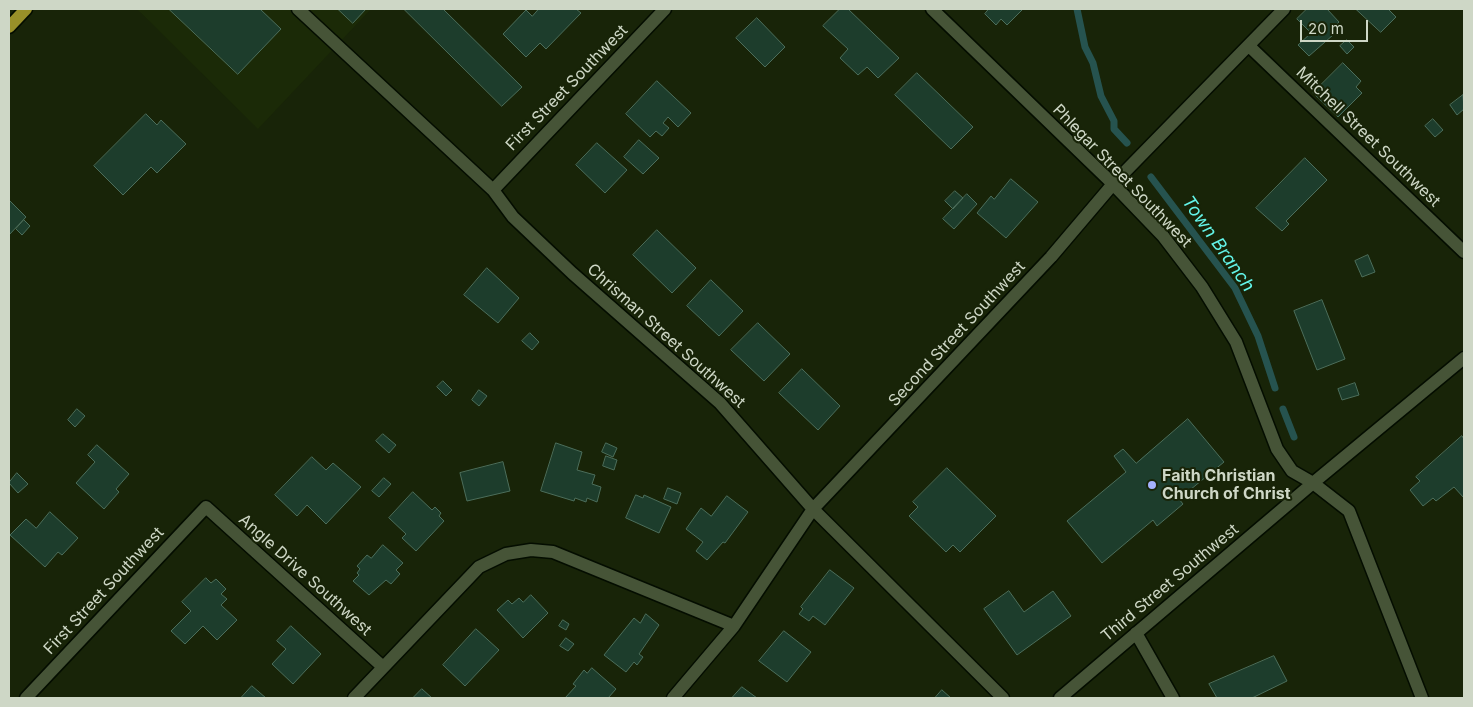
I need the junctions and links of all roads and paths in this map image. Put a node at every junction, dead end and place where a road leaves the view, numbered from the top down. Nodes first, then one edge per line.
1 (26, 9) edge
2 (298, 9) edge
3 (665, 9) edge
4 (932, 9) edge
5 (1284, 9) edge
6 (9, 27) edge
7 (1249, 46) junction
8 (1113, 184) junction
9 (493, 190) junction
10 (1464, 252) edge
11 (1464, 358) edge
12 (1313, 483) junction
13 (206, 506) joint
14 (814, 509) junction
15 (734, 626) junction
16 (1136, 634) junction
17 (383, 668) junction
18 (26, 698) edge
19 (354, 698) edge
20 (673, 698) edge
21 (1003, 698) edge
22 (1060, 698) edge
23 (1173, 698) edge
24 (1422, 698) edge

1 - 6 main road
2 - 9 street, Chrisman Street Southwest
3 - 9 street, First Street Southwest
4 - 8 street, Phlegar Street Southwest
5 - 7 street, Second Street Southwest
7 - 8 street, Second Street Southwest
7 - 10 street, Mitchell Street Southwest
8 - 12 street, Phlegar Street Southwest
8 - 14 street, Second Street Southwest
9 - 14 street, Chrisman Street Southwest
11 - 12 street, Third Street Southwest
12 - 16 street, Third Street Southwest
12 - 24 street, Phlegar Street Southwest
13 - 17 street, Angle Drive Southwest
13 - 18 street, First Street Southwest
14 - 15 street, Second Street Southwest
14 - 21 street, Chrisman Street Southwest
15 - 17 street
15 - 20 street, Second Street Southwest
16 - 22 street, Third Street Southwest
16 - 23 street
17 - 19 street

